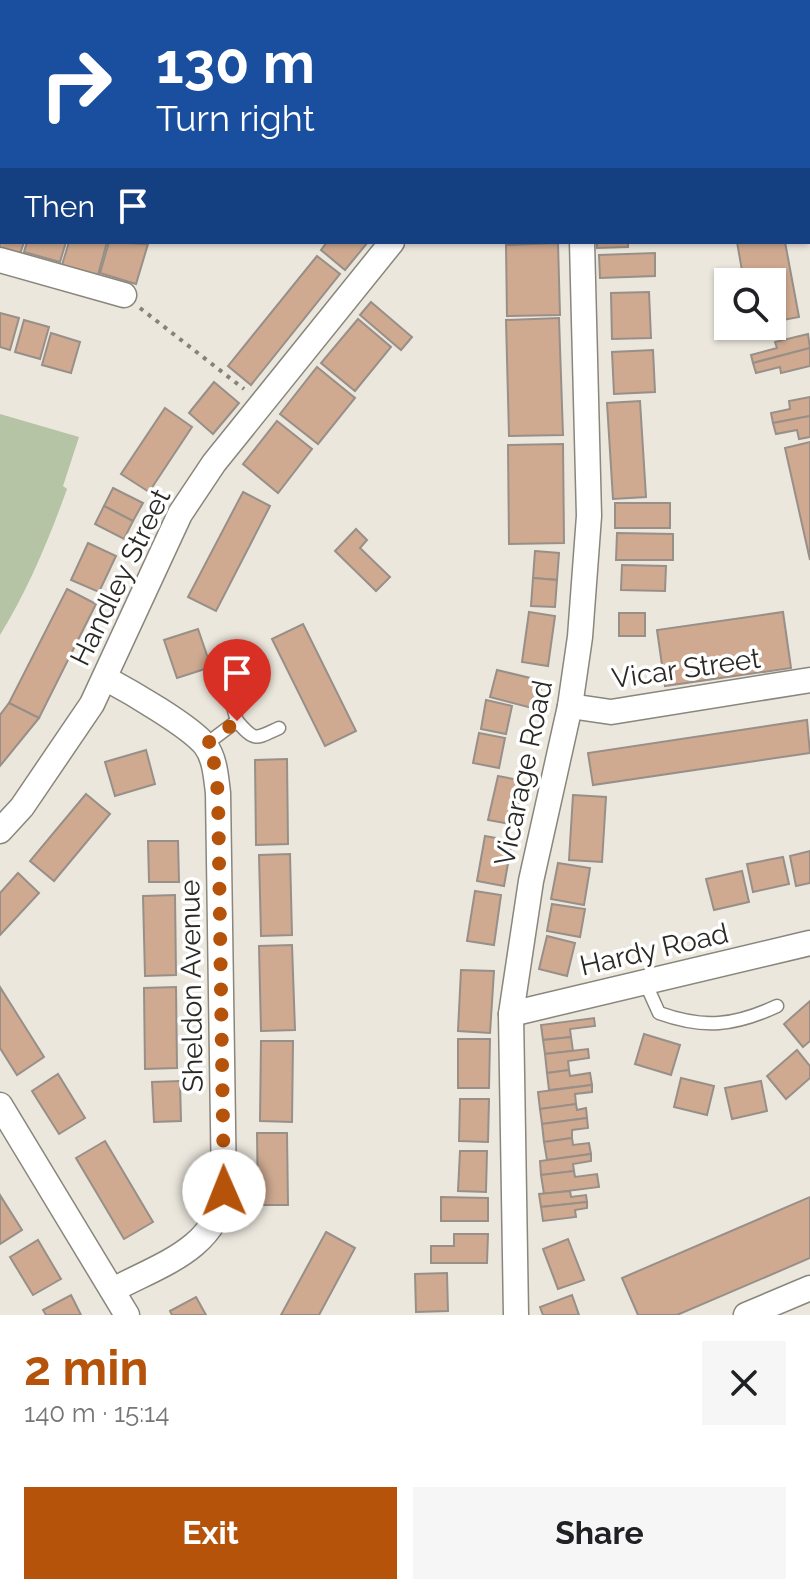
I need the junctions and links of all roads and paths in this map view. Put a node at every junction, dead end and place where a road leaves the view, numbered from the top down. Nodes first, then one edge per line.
1 (390, 244) edge
2 (582, 244) edge
3 (0, 260) edge
4 (124, 295) joint
5 (262, 402) junction
6 (105, 678) junction
7 (810, 680) edge
8 (255, 683) dead end
9 (570, 706) junction
10 (237, 721) junction
11 (279, 728) dead end
12 (205, 745) junction
13 (0, 831) edge
14 (810, 943) edge
15 (645, 982) junction
16 (777, 1006) dead end
17 (511, 1014) junction
18 (0, 1105) edge
19 (810, 1288) edge
20 (113, 1290) junction
21 (127, 1315) edge
22 (516, 1315) edge
23 (746, 1315) edge

1 - 5 street, Handley Street
2 - 9 street, Vicarage Road
3 - 4 street
4 - 5 path
5 - 6 street, Handley Street
6 - 12 street
6 - 13 street, Handley Street
7 - 9 street, Vicar Street
8 - 10 lane
9 - 17 street, Vicarage Road
10 - 11 lane
10 - 12 lane
12 - 20 street, Sheldon Avenue
14 - 15 street, Hardy Road
15 - 16 lane
15 - 17 street, Hardy Road
17 - 22 street, Vicarage Road
18 - 20 street
19 - 23 street
20 - 21 street

